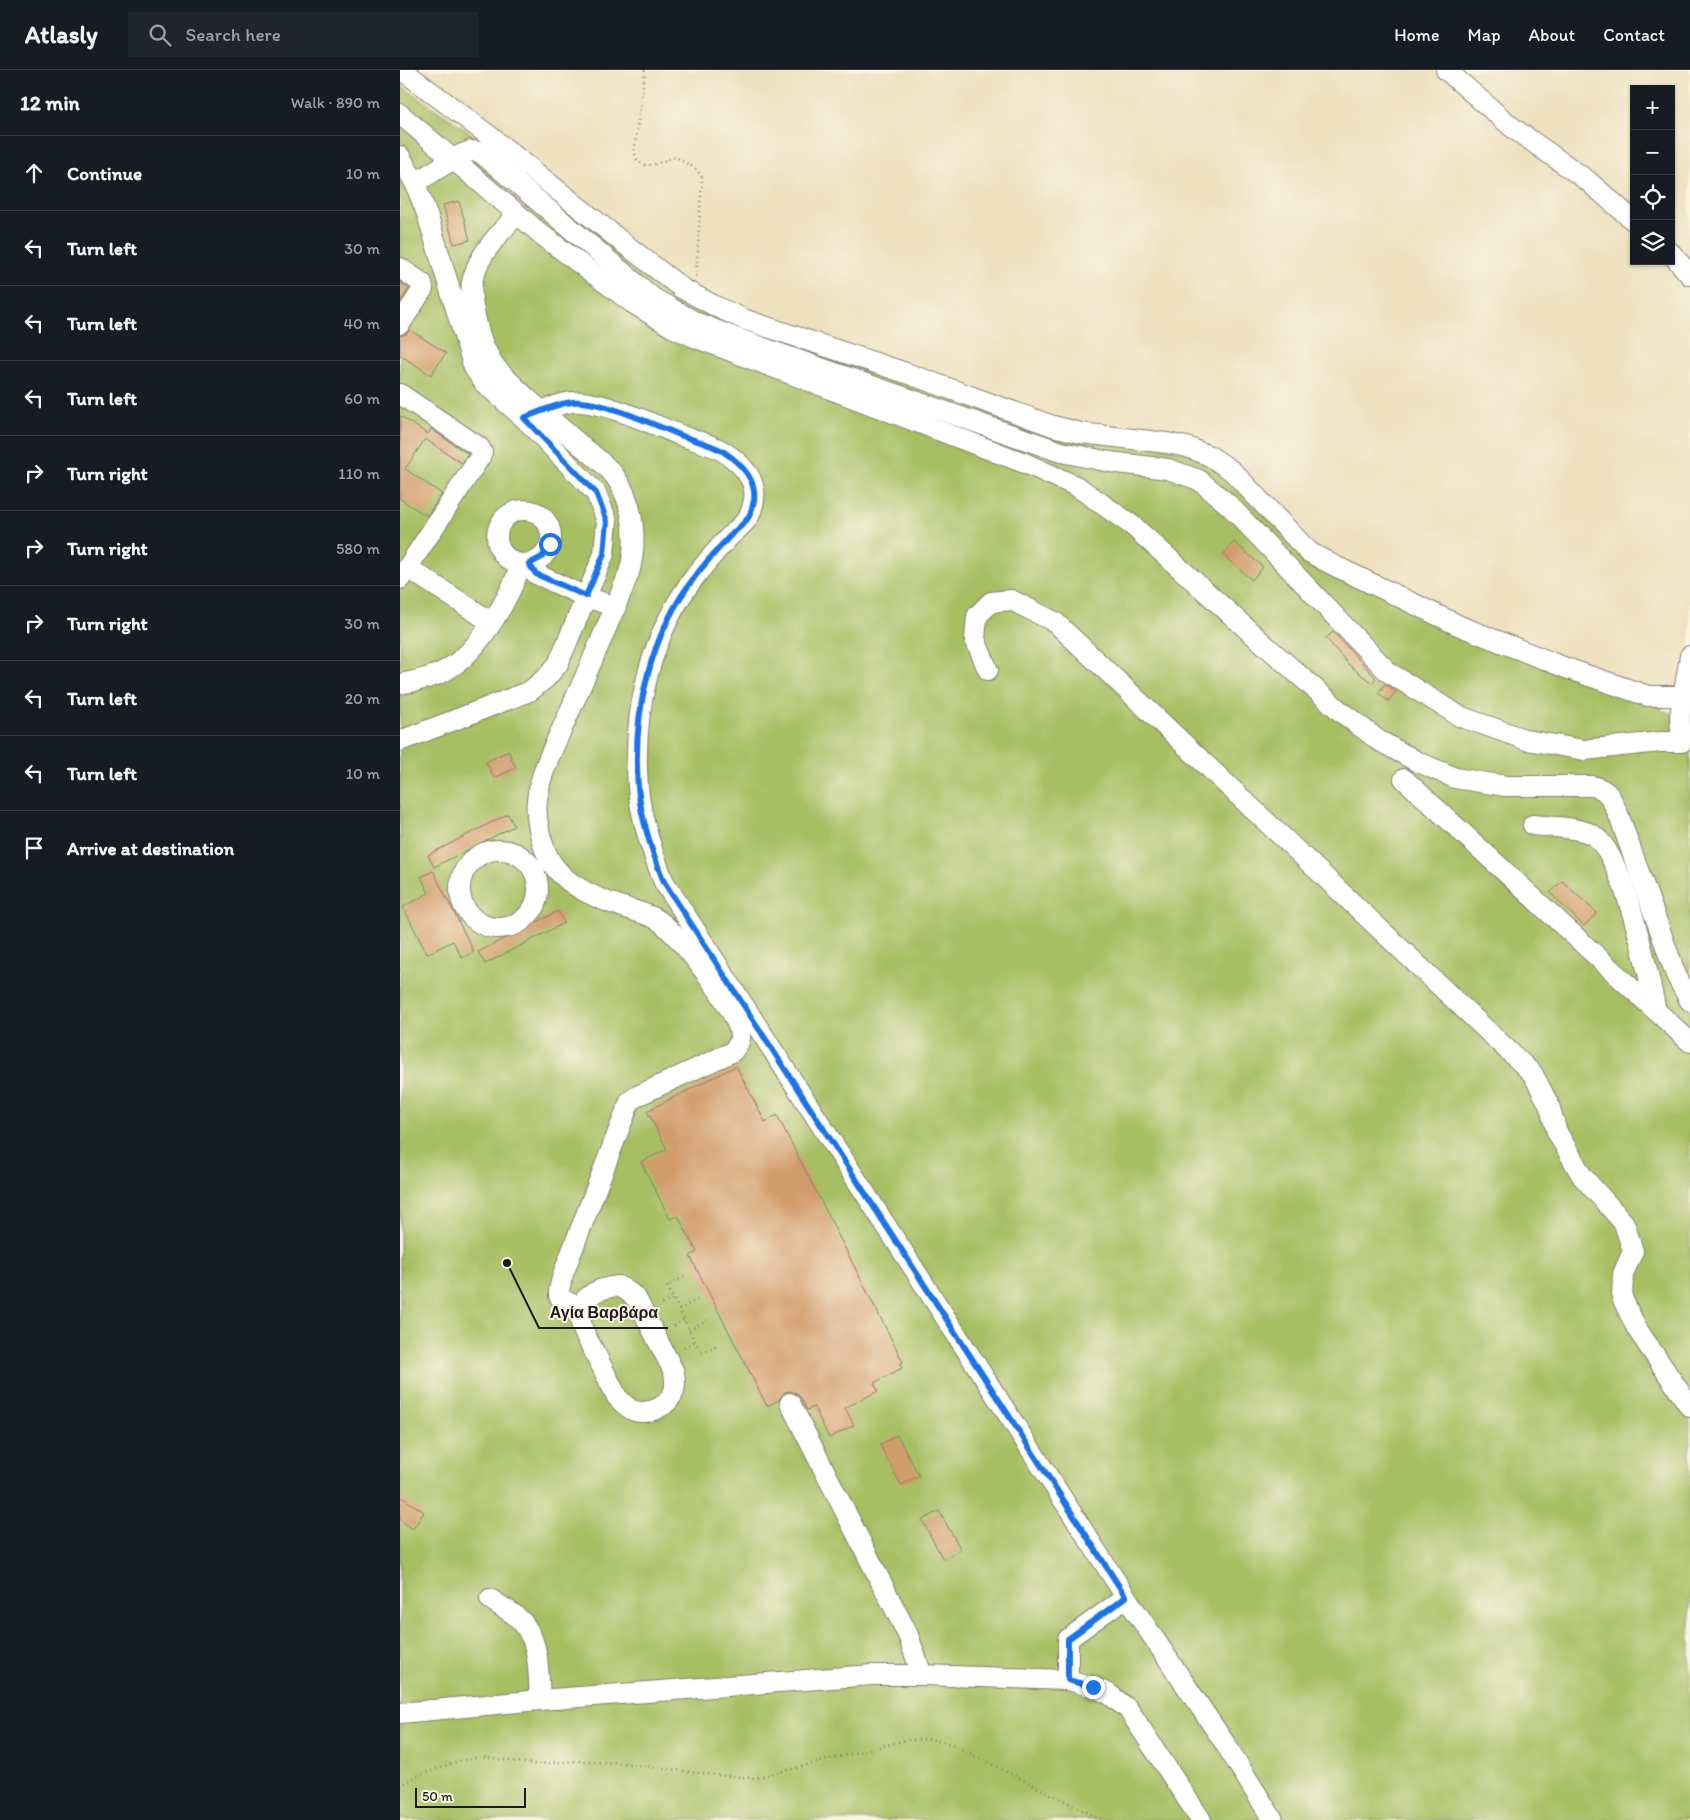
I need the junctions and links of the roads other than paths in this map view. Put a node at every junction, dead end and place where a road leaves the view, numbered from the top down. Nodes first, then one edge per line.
1 (402, 70) edge
2 (1446, 70) edge
3 (400, 114) edge
4 (400, 156) edge
5 (453, 159) junction
6 (415, 183) junction
7 (517, 214) junction
8 (1633, 220) edge
9 (1675, 258) edge
10 (400, 268) edge
11 (1690, 275) edge
12 (400, 324) edge
13 (400, 394) edge
14 (532, 415) junction
15 (404, 574) edge
16 (586, 596) junction
17 (616, 607) junction
18 (491, 622) junction
19 (1690, 656) edge
20 (988, 670) dead end
21 (400, 684) edge
22 (1687, 695) edge
23 (400, 741) edge
24 (1686, 743) edge
25 (1404, 779) dead end
26 (1533, 825) dead end
27 (1690, 1000) edge
28 (1656, 1011) junction
29 (1690, 1042) edge
30 (581, 1308) junction
31 (790, 1403) dead end
32 (1690, 1407) edge
33 (1126, 1597) junction
34 (490, 1599) dead end
35 (922, 1675) junction
36 (1068, 1680) junction
37 (540, 1700) junction
38 (400, 1713) edge
39 (1201, 1820) edge
40 (1273, 1820) edge

1 - 22 street
2 - 8 street
3 - 5 street
4 - 6 street
5 - 6 street
5 - 7 street
5 - 24 street
6 - 14 street
7 - 14 street
7 - 27 street
9 - 11 street
10 - 12 street
13 - 15 street
14 - 16 street
14 - 17 street
14 - 33 street
15 - 18 street
16 - 17 street
16 - 18 street
16 - 23 street
17 - 30 street
18 - 21 street
19 - 22 street
20 - 32 street
22 - 24 street
25 - 28 street
26 - 28 street
28 - 29 street
30 - 30 street
31 - 35 street
33 - 36 street
33 - 40 street
34 - 37 street
35 - 36 street
35 - 37 street
36 - 39 street
37 - 38 street

